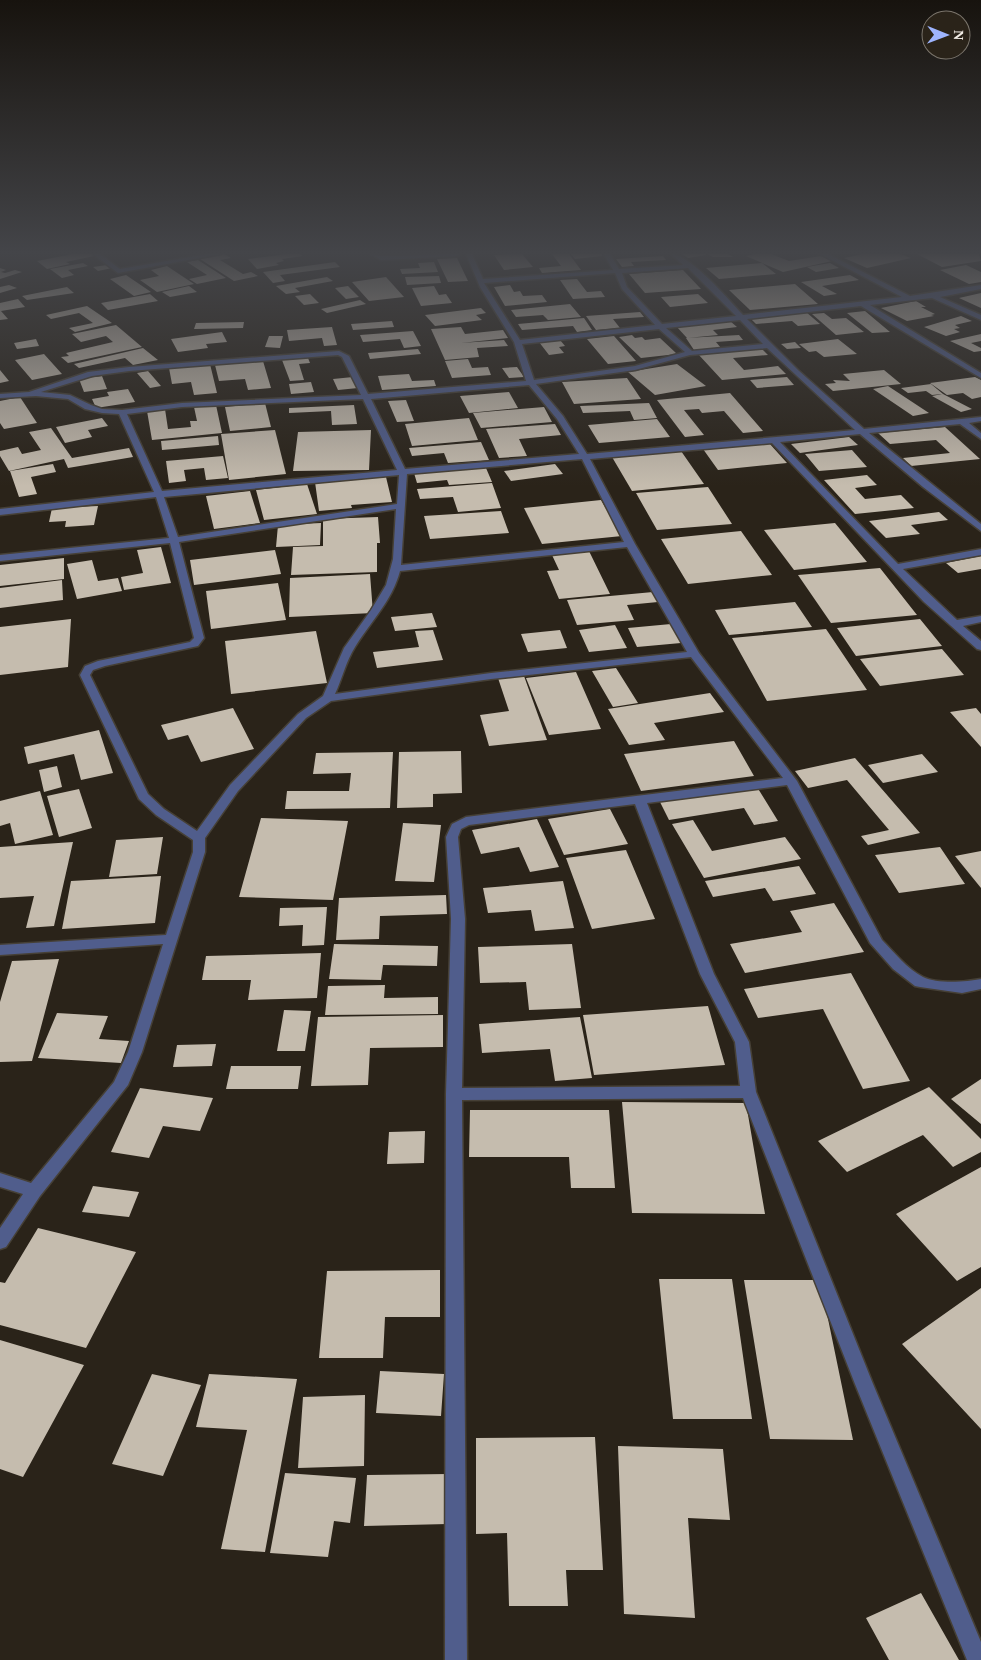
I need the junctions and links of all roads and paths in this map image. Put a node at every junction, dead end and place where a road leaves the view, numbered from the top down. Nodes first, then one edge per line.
1 (511, 331) edge
2 (605, 331) edge
3 (666, 331) edge
4 (756, 331) edge
5 (908, 331) edge
6 (518, 342) junction
7 (770, 346) junction
8 (690, 353) junction
9 (981, 376) edge
10 (531, 383) junction
11 (36, 394) junction
12 (0, 396) edge
13 (366, 397) junction
14 (122, 412) junction
15 (981, 419) edge
16 (962, 421) junction
17 (860, 430) junction
18 (981, 436) edge
19 (773, 439) junction
20 (585, 457) junction
21 (403, 473) junction
22 (159, 494) junction
23 (400, 506) junction
24 (0, 512) edge
25 (981, 528) edge
26 (174, 540) junction
27 (630, 544) junction
28 (981, 552) edge
29 (0, 558) edge
30 (896, 567) junction
31 (396, 568) junction
32 (981, 618) edge
33 (955, 624) junction
34 (981, 647) edge
35 (694, 654) junction
36 (328, 698) junction
37 (791, 781) junction
38 (640, 801) junction
39 (199, 838) junction
40 (171, 939) junction
41 (0, 950) edge
42 (981, 984) edge
43 (748, 1092) junction
44 (454, 1094) junction
45 (0, 1180) edge
46 (34, 1191) junction
47 (0, 1242) edge
48 (456, 1660) edge
49 (978, 1660) edge

1 - 6 street
2 - 6 street
3 - 8 street
4 - 7 street
5 - 9 street
6 - 10 street
7 - 8 street
7 - 17 street
8 - 10 street
10 - 13 street
10 - 20 street
11 - 12 street
11 - 13 street
11 - 14 street
13 - 14 street
13 - 21 street
14 - 22 street
15 - 16 street
16 - 17 street
16 - 18 street
17 - 19 street
17 - 25 street
19 - 20 street
19 - 30 street
20 - 21 street
20 - 27 street
21 - 22 street
21 - 23 street
22 - 24 street
22 - 26 street
23 - 26 street
23 - 31 street
26 - 29 street
26 - 39 street
27 - 31 street
27 - 35 street
28 - 30 street
30 - 33 street
31 - 36 street
32 - 33 street
33 - 34 street
35 - 36 street
35 - 37 street
36 - 39 street
37 - 38 street
37 - 42 street
38 - 43 street
38 - 44 street
39 - 40 street
40 - 41 street
40 - 46 street
43 - 44 street
43 - 49 street
44 - 48 street
45 - 46 street
46 - 47 street

